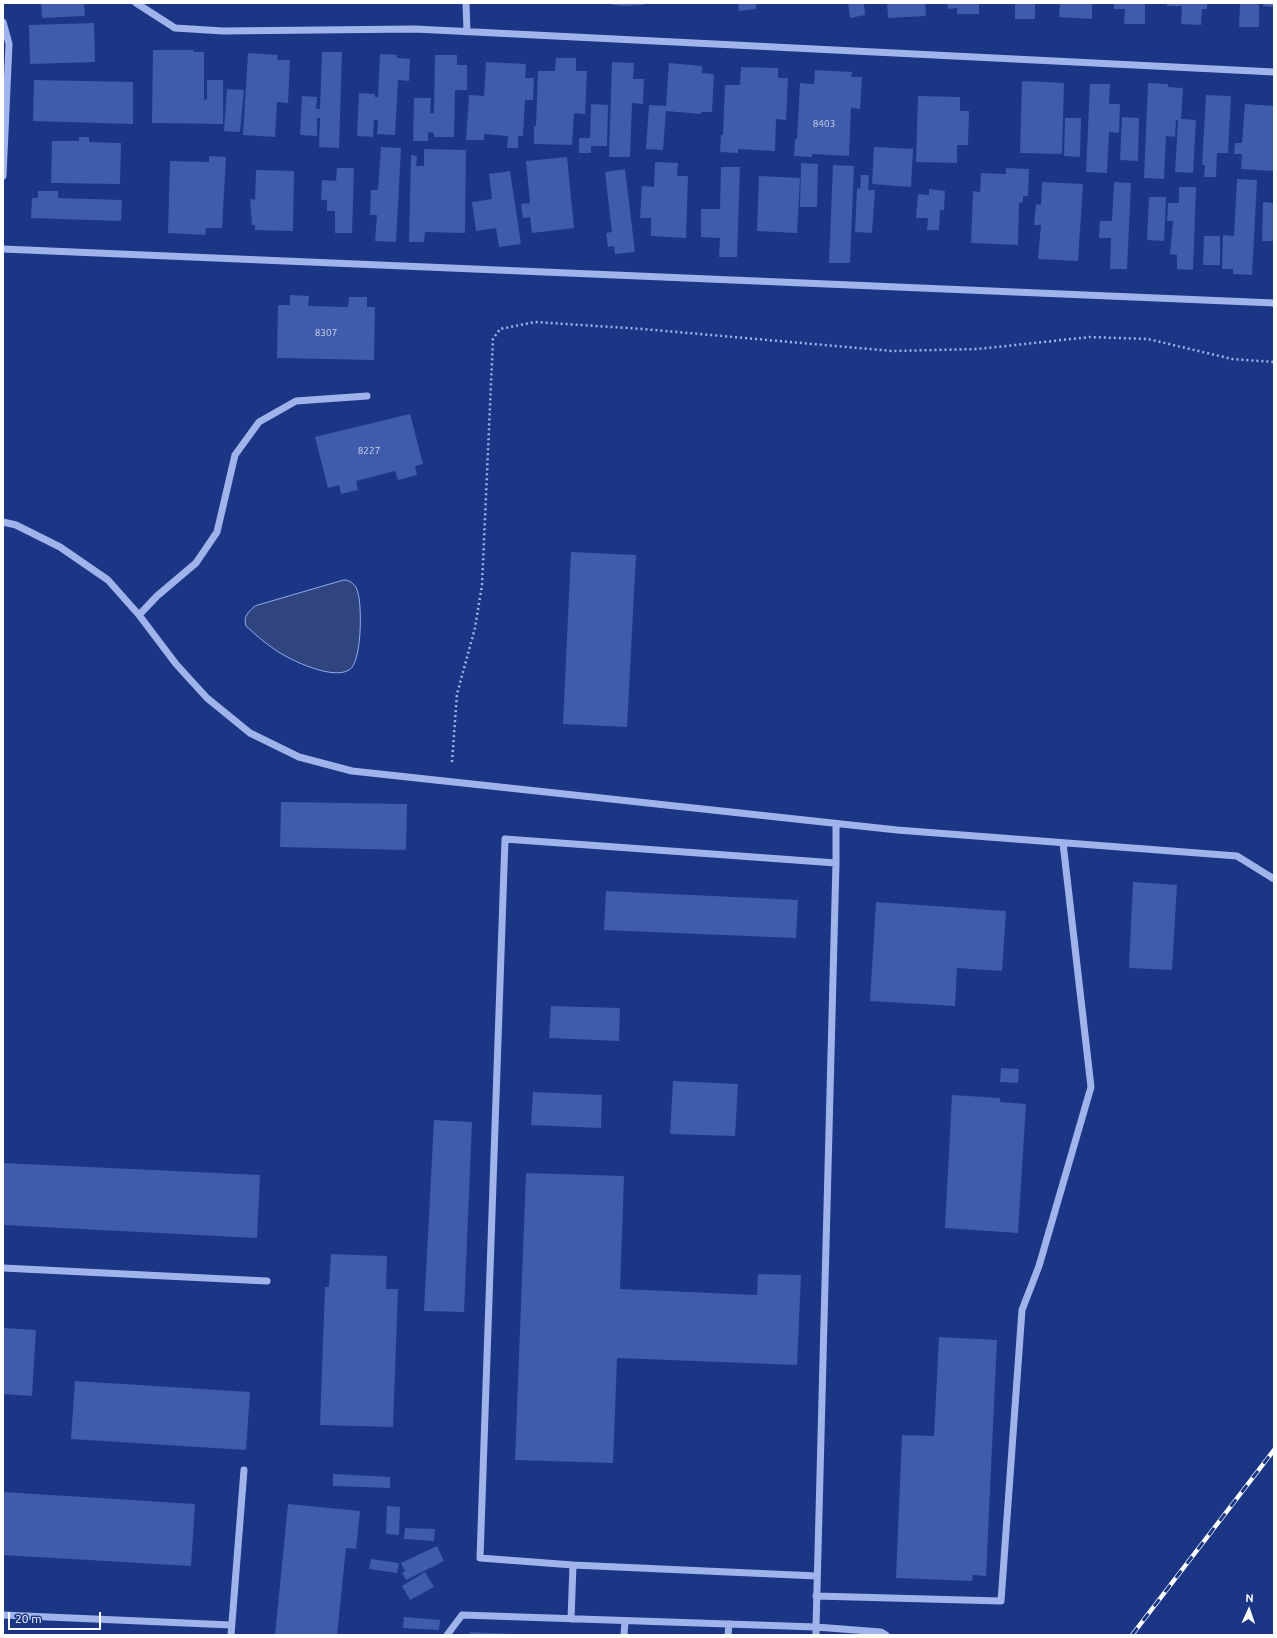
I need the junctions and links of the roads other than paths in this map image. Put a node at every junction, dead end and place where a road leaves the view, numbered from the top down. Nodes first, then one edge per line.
1 (136, 3) edge
2 (466, 3) edge
3 (3, 22) edge
4 (467, 32) junction
5 (1274, 72) edge
6 (3, 176) edge
7 (3, 249) edge
8 (1274, 303) edge
9 (367, 396) dead end
10 (3, 522) edge
11 (139, 615) junction
12 (836, 824) junction
13 (1063, 843) junction
14 (836, 863) junction
15 (1274, 879) edge
16 (3, 1268) edge
17 (268, 1281) dead end
18 (244, 1470) dead end
19 (573, 1565) junction
20 (817, 1576) junction
21 (816, 1596) junction
22 (3, 1615) edge
23 (571, 1619) junction
24 (625, 1621) junction
25 (729, 1624) junction
26 (231, 1625) junction
27 (816, 1627) junction
28 (231, 1635) edge
29 (447, 1635) edge
30 (624, 1635) edge
31 (728, 1635) edge
32 (816, 1635) edge
33 (886, 1635) edge

1 - 4 lane
2 - 4 lane
3 - 6 lane
4 - 5 lane
7 - 8 lane
9 - 11 lane
10 - 11 lane
11 - 12 lane
12 - 13 lane
12 - 14 lane
13 - 15 lane
13 - 21 lane
14 - 19 lane
14 - 20 lane
16 - 17 lane
18 - 26 lane
19 - 20 lane
19 - 23 lane
20 - 21 lane
21 - 27 lane
22 - 26 lane
23 - 24 lane
23 - 29 lane
24 - 25 lane
24 - 30 lane
25 - 27 lane
25 - 31 lane
26 - 28 lane
27 - 32 lane
27 - 33 lane

